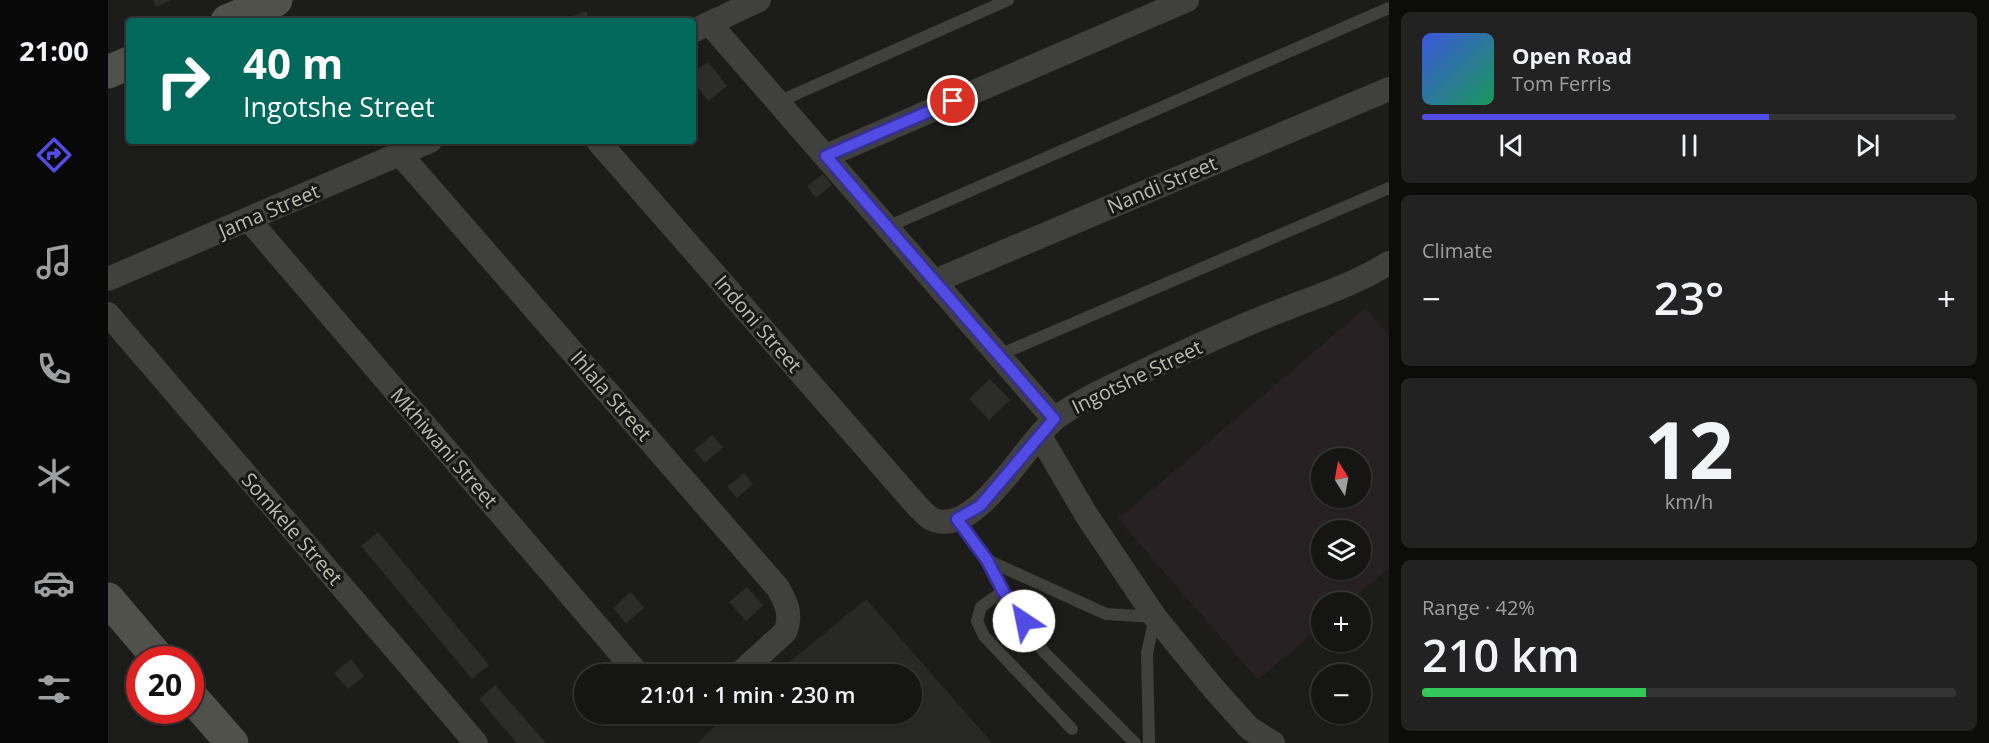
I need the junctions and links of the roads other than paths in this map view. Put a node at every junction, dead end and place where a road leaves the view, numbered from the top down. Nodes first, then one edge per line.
1 (759, 0) edge
2 (1008, 0) edge
3 (1187, 0) edge
4 (273, 1) edge
5 (1389, 8) edge
6 (234, 18) edge
7 (702, 27) edge
8 (126, 64) edge
9 (108, 72) edge
10 (1389, 89) edge
11 (778, 102) junction
12 (423, 144) edge
13 (601, 144) edge
14 (400, 154) junction
15 (826, 156) junction
16 (1389, 188) edge
17 (249, 220) junction
18 (887, 227) junction
19 (1389, 263) edge
20 (108, 279) edge
21 (935, 281) junction
22 (108, 314) edge
23 (999, 355) junction
24 (1047, 428) junction
25 (957, 519) junction
26 (987, 560) junction
27 (1003, 591) junction
28 (108, 600) edge
29 (1155, 616) junction
30 (148, 646) edge
31 (630, 664) edge
32 (750, 664) edge
33 (204, 711) edge
34 (1072, 729) dead end
35 (232, 743) edge
36 (476, 743) edge
37 (1136, 743) edge
38 (1149, 743) edge
39 (1273, 743) edge

1 - 7 street
2 - 11 lane
3 - 15 street
4 - 6 street
5 - 18 lane
7 - 11 street
8 - 9 street
10 - 21 street, Nandi Street
11 - 15 street
12 - 14 street, Jama Street
13 - 25 street, Indoni Street
14 - 17 street, Jama Street
14 - 32 street, Ihlala Street
15 - 18 street
16 - 23 lane
17 - 20 street, Jama Street
17 - 31 street, Mkhiwani Street
18 - 21 street
19 - 24 street, Ingotshe Street
21 - 23 street
22 - 36 street, Somkele Street
23 - 24 street
24 - 25 street, Ingotshe Street
24 - 29 street
25 - 26 lane
26 - 27 lane
26 - 29 lane
27 - 34 lane
27 - 37 lane
28 - 30 street
29 - 38 lane
29 - 39 street
33 - 35 street

